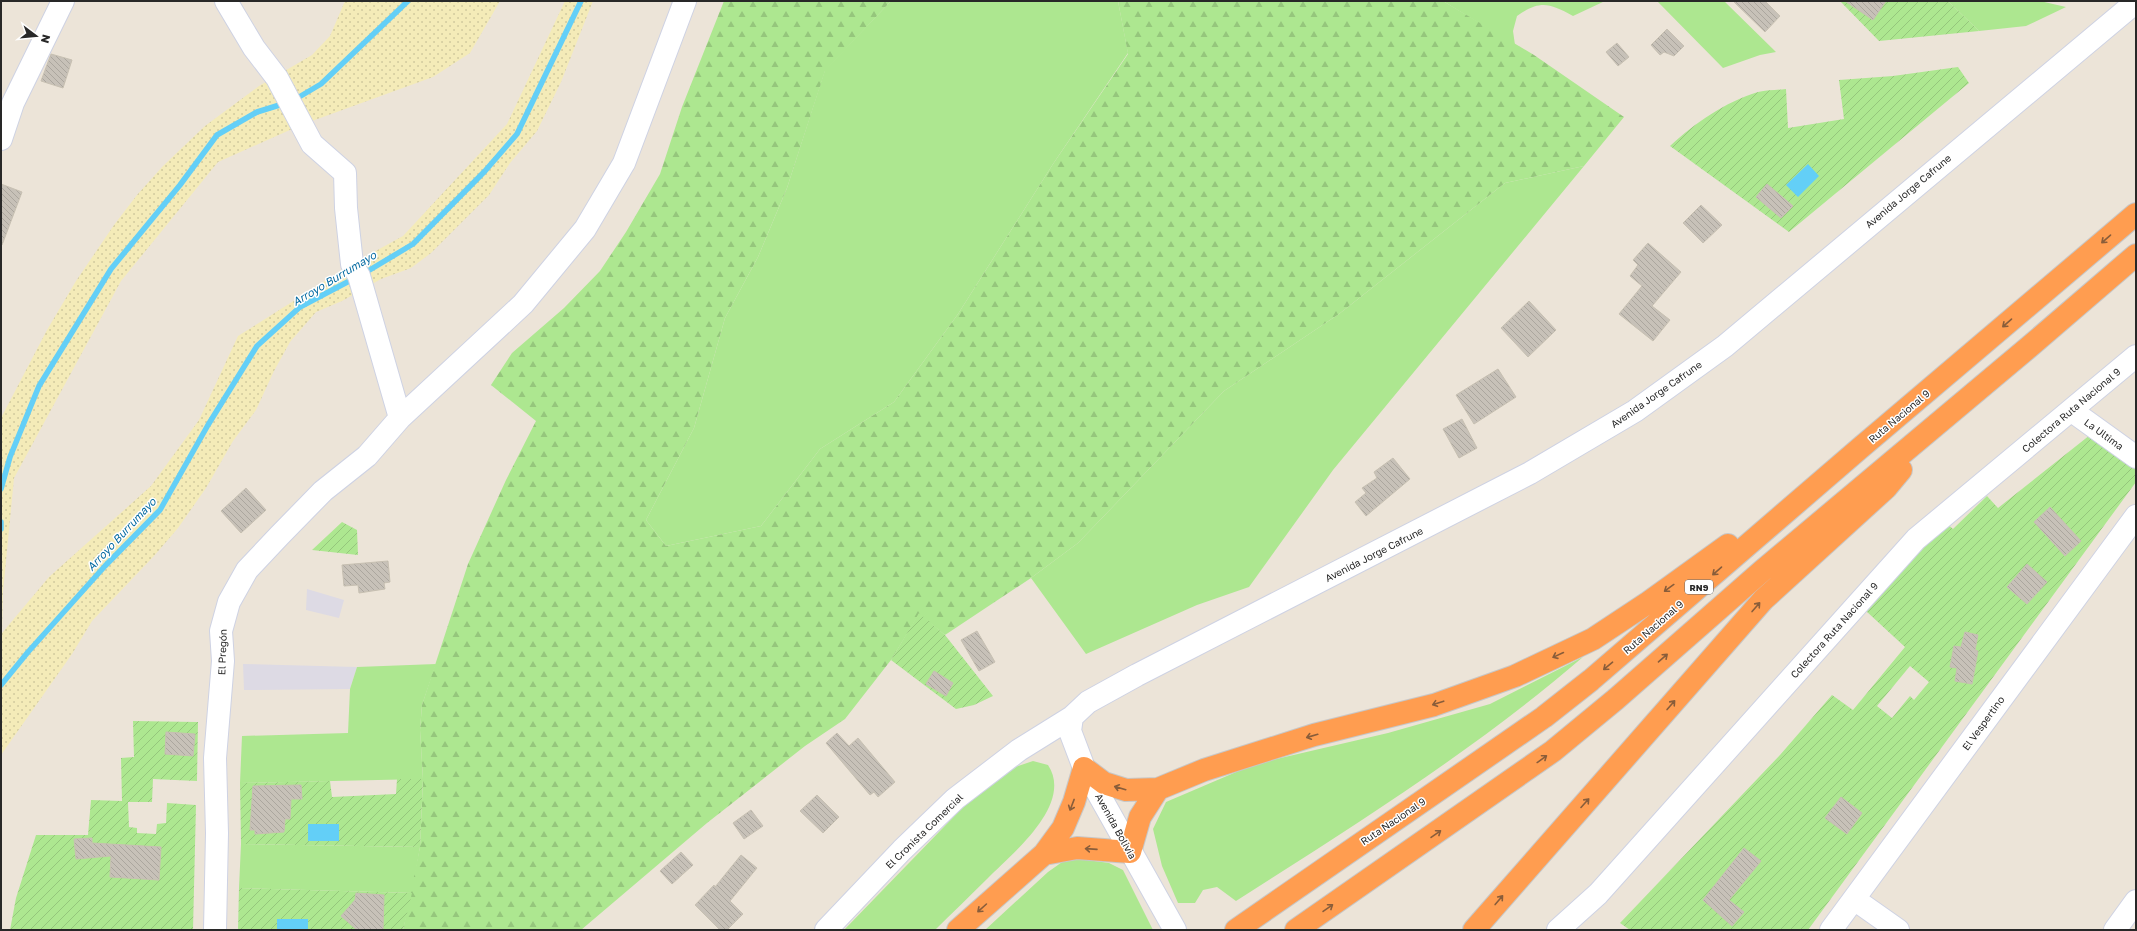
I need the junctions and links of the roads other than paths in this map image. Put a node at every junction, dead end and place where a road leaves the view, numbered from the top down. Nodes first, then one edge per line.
1 (63, 1) edge
2 (226, 1) edge
3 (685, 1) edge
4 (2136, 2) edge
5 (1, 139) edge
6 (2136, 214) edge
7 (2136, 254) edge
8 (2136, 356) edge
9 (2072, 410) junction
10 (1951, 414) junction
11 (400, 418) junction
12 (1859, 449) junction
13 (2136, 457) edge
14 (2136, 516) edge
15 (1072, 717) junction
16 (1084, 768) junction
17 (1158, 790) junction
18 (1130, 852) junction
19 (1044, 854) junction
20 (1854, 899) junction
21 (2136, 900) edge
22 (1237, 929) edge
23 (215, 930) edge
24 (826, 930) edge
25 (958, 930) edge
26 (1175, 930) edge
27 (1296, 930) edge
28 (1474, 930) edge
29 (1558, 930) edge
30 (1831, 930) edge
31 (1898, 930) edge
32 (2114, 930) edge

1 - 5 street
2 - 11 street
3 - 11 street, El Pregón
4 - 15 street, Avenida Jorge Cafrune
6 -> 12 highway, Ruta Nacional 9 / RN9
7 - 10 highway
8 - 9 street, Colectora Ruta Nacional 9
9 - 13 street, La Ultima
9 - 29 street, Colectora Ruta Nacional 9
27 -> 10 highway
28 -> 10 highway
11 - 23 street, El Pregón
12 -> 17 highway
12 -> 22 highway, Ruta Nacional 9 / RN9
14 - 20 street, El Vespertino
15 - 16 street, Avenida Bolivia
15 - 24 street, El Cronista Comercial
17 -> 16 highway
16 - 18 street, Avenida Bolivia
16 -> 19 highway
17 - 18 highway
18 -> 19 highway
18 - 26 street, Avenida Bolivia
19 -> 25 highway
20 - 30 street, El Vespertino
20 - 31 street
21 - 32 street

